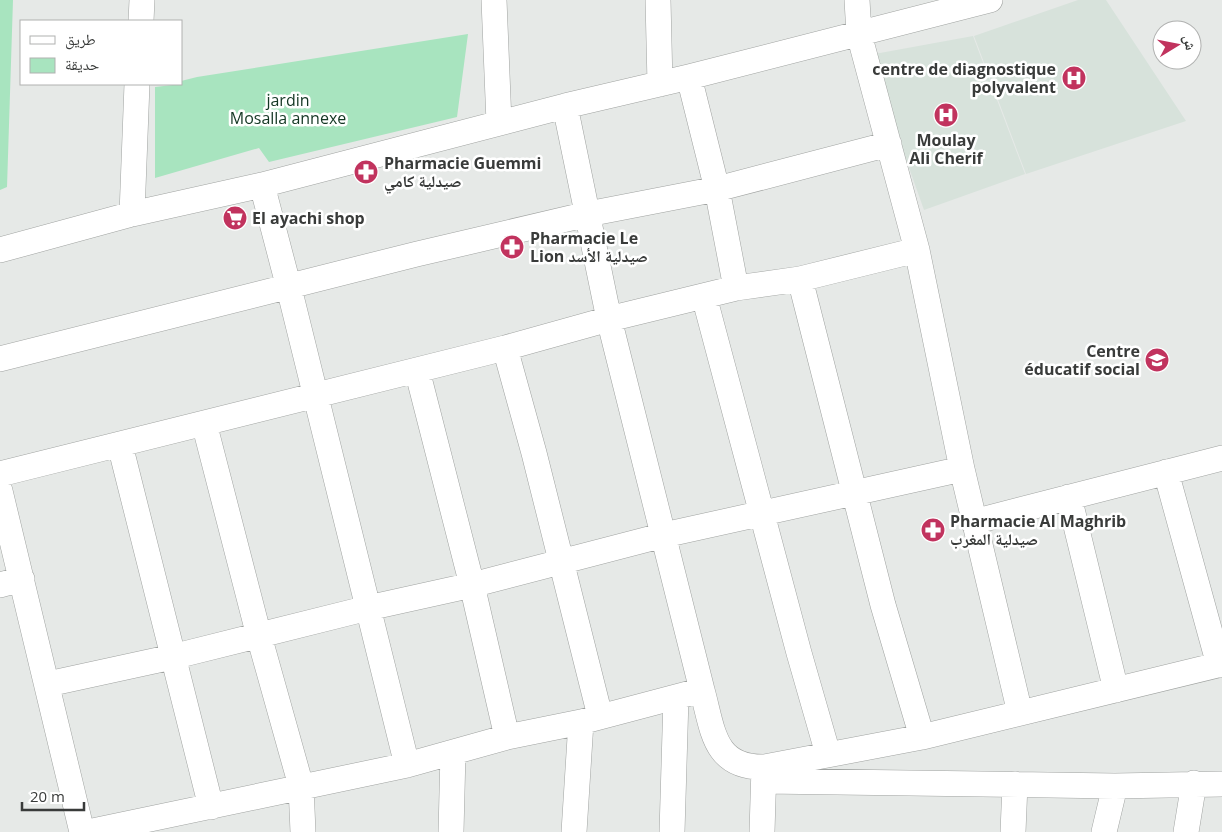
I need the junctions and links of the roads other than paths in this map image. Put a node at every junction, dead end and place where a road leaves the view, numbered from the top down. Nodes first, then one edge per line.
1 (142, 0) edge
2 (494, 0) edge
3 (658, 0) edge
4 (858, 0) edge
5 (990, 0) edge
6 (141, 20) edge
7 (859, 34) junction
8 (689, 77) junction
9 (660, 84) junction
10 (138, 85) edge
11 (565, 106) junction
12 (499, 123) junction
13 (889, 144) junction
14 (262, 185) junction
15 (716, 189) junction
16 (132, 214) junction
17 (588, 214) junction
18 (0, 250) edge
19 (917, 250) junction
20 (800, 279) junction
21 (289, 288) junction
22 (736, 288) junction
23 (704, 296) junction
24 (609, 319) junction
25 (505, 348) junction
26 (0, 359) edge
27 (416, 370) junction
28 (315, 396) junction
29 (204, 423) junction
30 (120, 445) junction
31 (1222, 458) edge
32 (962, 470) junction
33 (1166, 472) junction
34 (0, 474) edge
35 (0, 491) edge
36 (856, 494) junction
37 (1070, 497) junction
38 (762, 514) junction
39 (973, 522) junction
40 (664, 535) junction
41 (560, 562) junction
42 (11, 582) edge
43 (472, 585) junction
44 (368, 608) junction
45 (258, 636) junction
46 (172, 657) junction
47 (1220, 665) edge
48 (48, 684) junction
49 (702, 690) junction
50 (1116, 690) junction
51 (676, 698) junction
52 (1020, 712) junction
53 (590, 719) junction
54 (507, 737) junction
55 (922, 737) junction
56 (453, 753) junction
57 (828, 754) junction
58 (407, 765) junction
59 (765, 774) junction
60 (1194, 783) junction
61 (1015, 784) junction
62 (1222, 784) edge
63 (301, 786) junction
64 (1115, 786) junction
65 (211, 808) junction
66 (82, 832) edge
67 (88, 832) edge
68 (304, 832) edge
69 (451, 832) edge
70 (574, 832) edge
71 (672, 832) edge
72 (762, 832) edge
73 (1013, 832) edge
74 (1104, 832) edge
75 (1186, 832) edge

1 - 6 street
2 - 12 street
3 - 9 street
4 - 7 street
5 - 7 street
7 - 8 street
7 - 13 street
8 - 9 street
8 - 15 street
9 - 11 street
10 - 16 street
11 - 12 street
11 - 17 street
12 - 14 street
13 - 15 street
13 - 19 street
14 - 16 street
14 - 21 street
15 - 17 street
15 - 22 street
16 - 18 street
17 - 21 street
17 - 24 street
19 - 20 street
19 - 32 street
20 - 22 street
20 - 36 street
21 - 26 street
21 - 28 street
22 - 23 street
23 - 24 street
23 - 38 street
24 - 25 street
24 - 40 street
25 - 27 street
25 - 41 street
27 - 28 street
27 - 43 street
28 - 29 street
28 - 44 street
29 - 30 street
29 - 45 street
30 - 34 street
30 - 46 street
31 - 33 street
32 - 36 street
32 - 39 street
33 - 37 street
33 - 47 street
35 - 42 street
36 - 38 street
36 - 55 street
37 - 39 street
37 - 50 street
38 - 40 street
38 - 57 street
39 - 52 street
40 - 41 street
40 - 49 street
41 - 43 street
41 - 53 street
42 - 48 street
43 - 44 street
43 - 54 street
44 - 45 street
44 - 58 street
45 - 46 street
45 - 63 street
46 - 48 street
46 - 65 street
47 - 50 street
48 - 66 street
49 - 51 street
49 - 59 street
50 - 52 street
51 - 53 street
51 - 71 street
52 - 55 street
53 - 54 street
53 - 70 street
54 - 56 street
55 - 57 street
56 - 58 street
56 - 69 street
57 - 59 street
58 - 63 street
59 - 61 street
59 - 72 street
60 - 62 street
60 - 64 street
60 - 75 street
61 - 64 street
61 - 73 street
63 - 65 street
63 - 68 street
64 - 74 street
65 - 67 street

